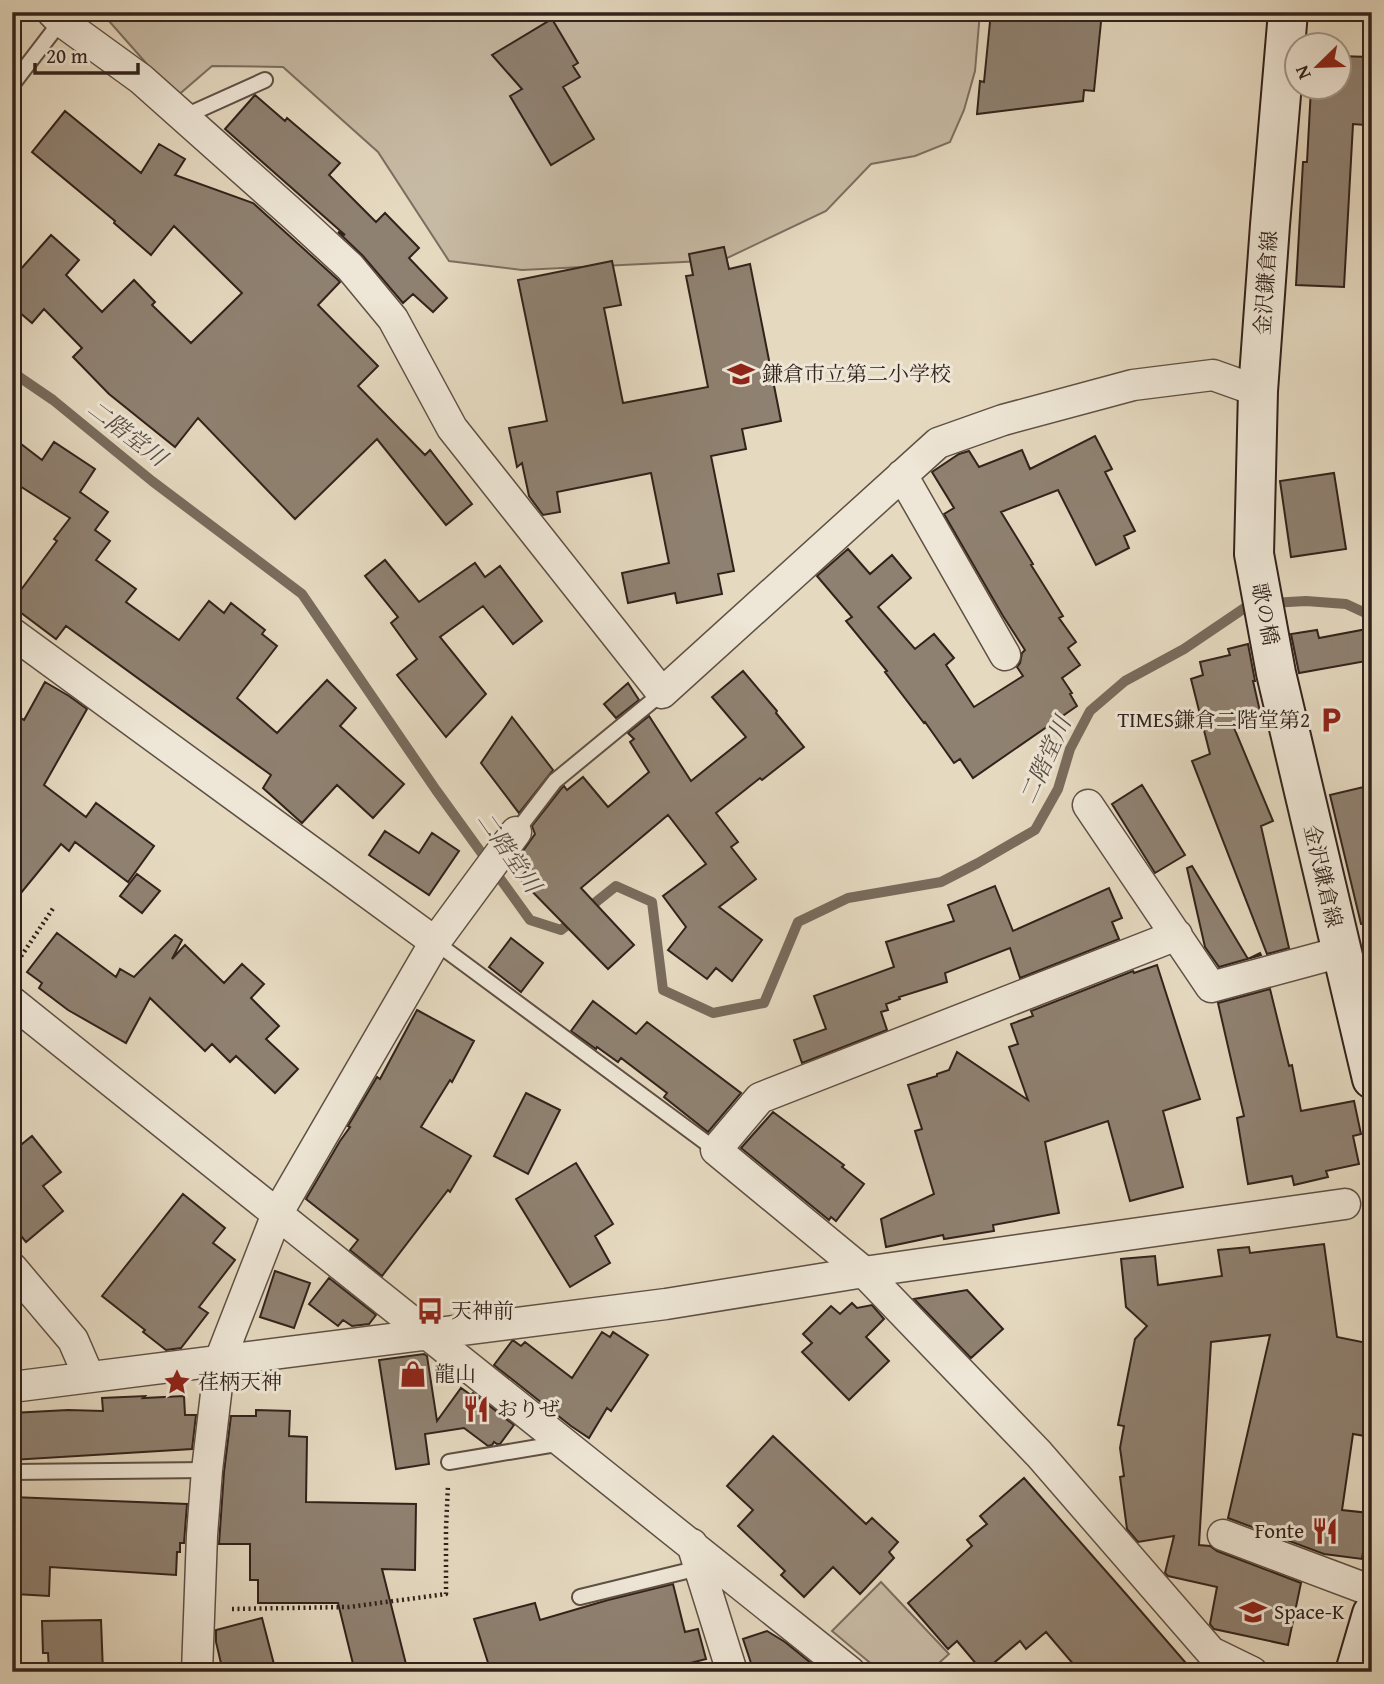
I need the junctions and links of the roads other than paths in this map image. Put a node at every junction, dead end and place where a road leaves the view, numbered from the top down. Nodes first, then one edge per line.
1 (1289, 12) edge
2 (57, 17) edge
3 (265, 80) dead end
4 (12, 85) edge
5 (183, 117) junction
6 (1258, 391) junction
7 (902, 475) junction
8 (1254, 554) joint
9 (12, 633) edge
10 (1005, 655) dead end
11 (1276, 673) joint
12 (662, 693) junction
13 (1088, 805) dead end
14 (516, 832) joint
15 (1177, 936) junction
16 (435, 942) junction
17 (1341, 951) junction
18 (12, 1002) edge
19 (1372, 1079) edge
20 (716, 1150) junction
21 (1345, 1204) dead end
22 (277, 1214) junction
23 (12, 1268) edge
24 (864, 1272) junction
25 (426, 1334) junction
26 (220, 1360) junction
27 (89, 1377) junction
28 (12, 1387) edge
29 (564, 1442) junction
30 (449, 1462) road end
31 (207, 1470) junction
32 (12, 1472) edge
33 (1223, 1535) dead end
34 (696, 1556) junction
35 (1372, 1591) edge
36 (580, 1597) dead end
37 (1372, 1614) edge
38 (197, 1672) edge
39 (732, 1672) edge
40 (849, 1672) edge
41 (1252, 1672) edge
42 (1355, 1672) edge

1 - 6 main road, 金沢鎌倉線
2 - 4 lane
2 - 5 street
3 - 5 lane
5 - 12 street
6 - 7 street
6 - 8 main road, 金沢鎌倉線
7 - 10 street
7 - 12 street
8 - 11 main road, 歌の橋
9 - 16 street
11 - 17 main road, 金沢鎌倉線
12 - 14 lane
13 - 15 street
14 - 16 street
15 - 17 street
15 - 20 street
16 - 20 lane
16 - 22 street
17 - 19 main road, 金沢鎌倉線
18 - 22 street
20 - 24 street
21 - 24 street
22 - 25 street
22 - 26 street
23 - 27 street
24 - 25 street
24 - 41 street
25 - 26 street
25 - 29 street
26 - 27 street
26 - 31 street
27 - 28 street
29 - 30 lane
29 - 34 street
31 - 32 lane
31 - 38 street
33 - 35 street
34 - 36 lane
34 - 39 street
34 - 40 street
37 - 42 main road

